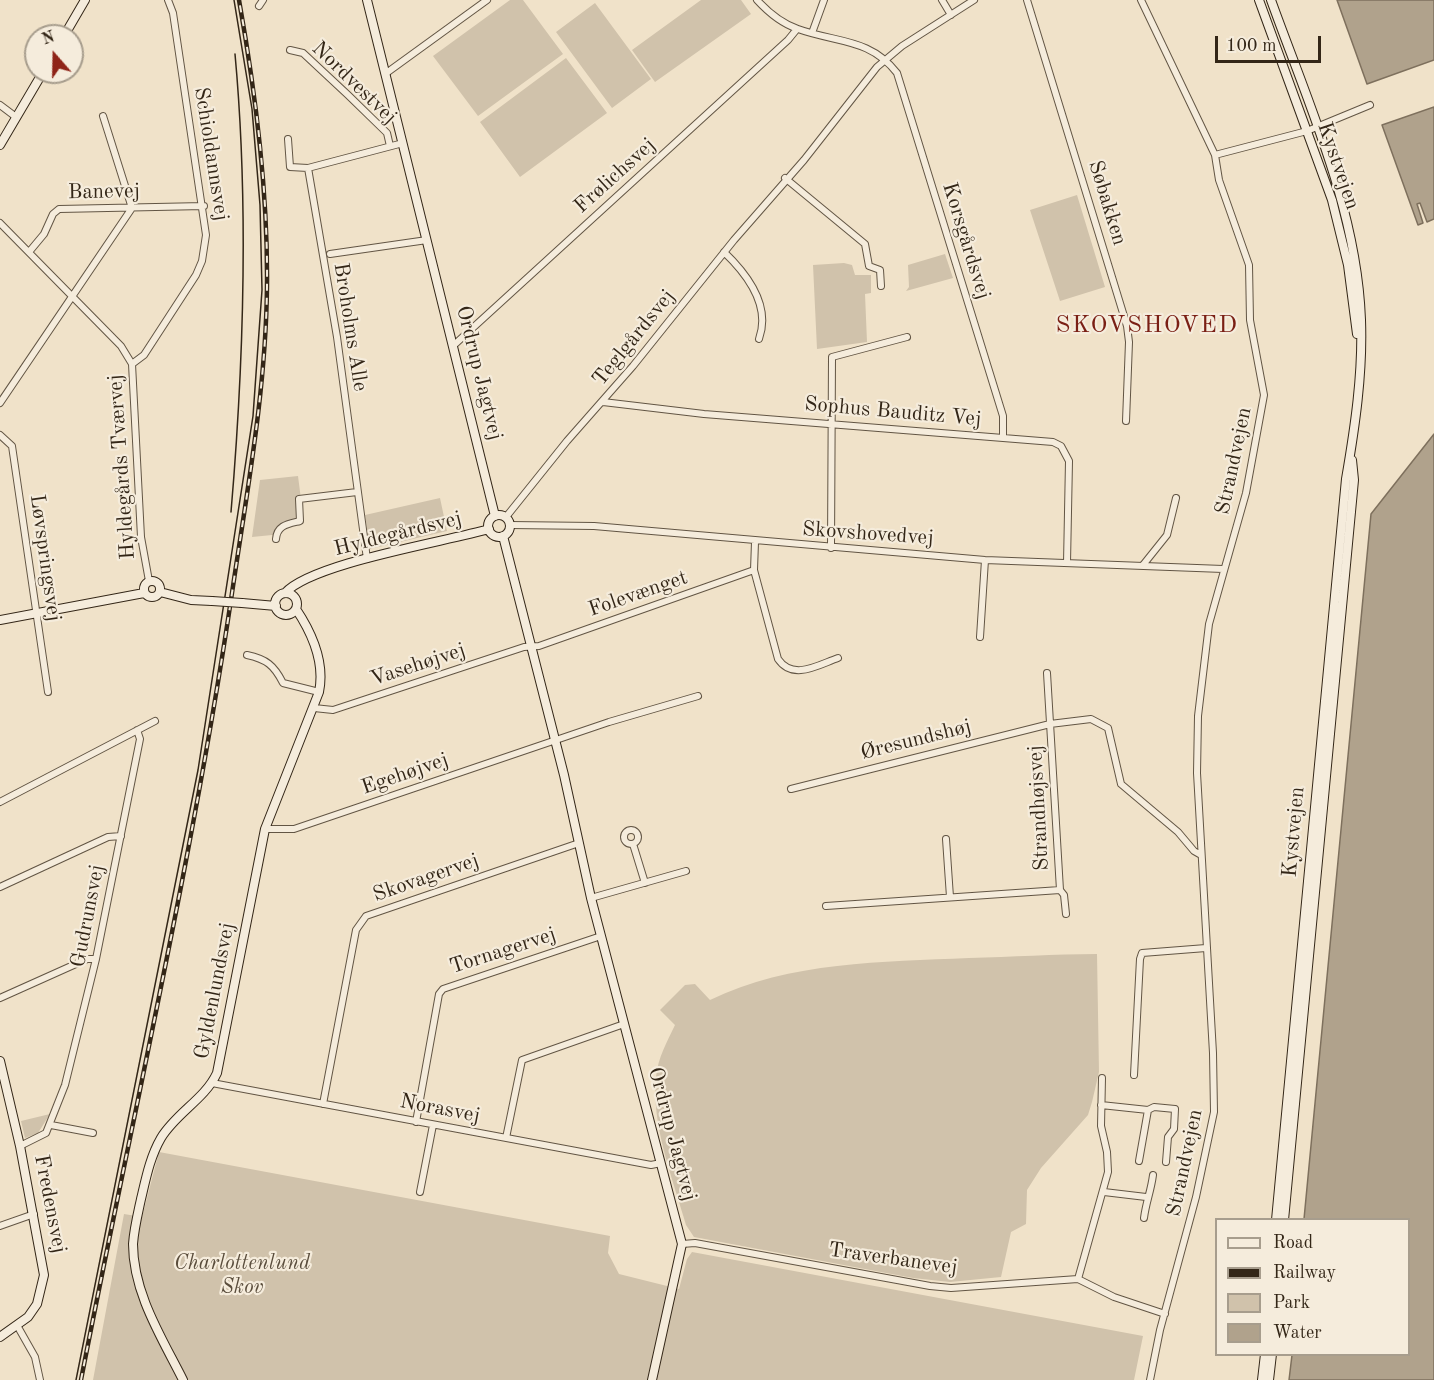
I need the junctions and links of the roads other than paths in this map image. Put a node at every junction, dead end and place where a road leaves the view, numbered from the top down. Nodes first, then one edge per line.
1 (85, 0) edge
2 (168, 0) edge
3 (263, 0) edge
4 (367, 0) edge
5 (488, 0) edge
6 (757, 0) edge
7 (824, 0) edge
8 (942, 0) edge
9 (974, 0) edge
10 (1027, 0) edge
11 (1141, 0) edge
12 (1259, 0) edge
13 (1271, 0) edge
14 (259, 6) dead end
15 (951, 15) junction
16 (71, 24) edge
17 (797, 29) junction
18 (812, 33) junction
19 (290, 50) dead end
20 (886, 58) junction
21 (386, 74) junction
22 (36, 84) edge
23 (0, 105) edge
24 (1370, 105) dead end
25 (104, 116) dead end
26 (16, 117) junction
27 (1317, 128) junction
28 (1307, 131) junction
29 (288, 139) dead end
30 (403, 142) junction
31 (0, 145) edge
32 (390, 146) junction
33 (1215, 155) junction
34 (308, 168) junction
35 (785, 178) junction
36 (204, 206) junction
37 (132, 208) junction
38 (0, 223) edge
39 (427, 240) junction
40 (29, 252) junction
41 (724, 252) junction
42 (330, 254) dead end
43 (881, 286) dead end
44 (73, 297) junction
45 (907, 337) dead end
46 (759, 339) dead end
47 (454, 345) junction
48 (1359, 349) junction
49 (132, 364) junction
50 (603, 402) junction
51 (0, 403) edge
52 (1126, 421) dead end
53 (831, 424) junction
54 (0, 435) edge
55 (1003, 437) junction
56 (1351, 448) junction
57 (357, 492) junction
58 (1176, 498) dead end
59 (495, 516) junction
60 (508, 521) junction
61 (489, 529) junction
62 (503, 536) junction
63 (276, 539) dead end
64 (755, 542) junction
65 (831, 548) junction
66 (367, 559) junction
67 (985, 560) junction
68 (1066, 562) junction
69 (1143, 565) junction
70 (1223, 569) junction
71 (754, 570) junction
72 (316, 575) junction
73 (149, 581) junction
74 (160, 592) junction
75 (144, 593) junction
76 (295, 597) junction
77 (279, 599) junction
78 (293, 612) junction
79 (37, 615) junction
80 (0, 620) edge
81 (980, 637) dead end
82 (531, 646) junction
83 (247, 655) dead end
84 (838, 658) dead end
85 (1047, 673) dead end
86 (48, 692) dead end
87 (319, 692) junction
88 (698, 696) dead end
89 (314, 708) junction
90 (155, 721) dead end
91 (1050, 724) junction
92 (137, 730) junction
93 (555, 741) junction
94 (791, 789) dead end
95 (0, 802) edge
96 (265, 828) junction
97 (121, 836) junction
98 (946, 839) dead end
99 (579, 843) junction
100 (633, 844) dead end
101 (1201, 855) junction
102 (686, 871) dead end
103 (645, 883) junction
104 (0, 887) edge
105 (1060, 890) junction
106 (950, 897) junction
107 (591, 898) junction
108 (826, 906) dead end
109 (1066, 914) dead end
110 (601, 936) junction
111 (1206, 948) junction
112 (96, 959) junction
113 (0, 998) edge
114 (624, 1024) junction
115 (0, 1061) edge
116 (1134, 1075) dead end
117 (1102, 1078) dead end
118 (212, 1083) junction
119 (323, 1104) junction
120 (1101, 1105) junction
121 (1148, 1110) junction
122 (416, 1122) junction
123 (51, 1125) junction
124 (433, 1125) junction
125 (93, 1133) dead end
126 (506, 1138) junction
127 (20, 1146) junction
128 (1139, 1161) dead end
129 (1166, 1162) dead end
130 (661, 1163) junction
131 (1153, 1175) dead end
132 (420, 1192) dead end
133 (1104, 1192) junction
134 (1146, 1197) junction
135 (34, 1214) junction
136 (1144, 1218) dead end
137 (1276, 1218) edge
138 (1284, 1218) edge
139 (0, 1226) edge
140 (682, 1244) junction
141 (1078, 1279) junction
142 (1165, 1314) junction
143 (18, 1327) junction
144 (0, 1337) edge
145 (1265, 1356) edge
146 (1272, 1356) edge
147 (40, 1380) edge
148 (183, 1380) edge
149 (651, 1380) edge
150 (1150, 1380) edge
151 (1262, 1380) edge
152 (1269, 1380) edge

1 - 16 street
2 - 36 street, Schioldannsvej
3 - 14 street
4 - 21 street, Ordrup Jagtvej
5 - 21 street
6 - 17 street
7 - 18 street
8 - 15 street
9 - 15 street, Teglgårdsvej
10 - 52 street, Søbakken
11 - 33 street, Strandvejen
12 - 28 street, Kystvejen
13 - 27 street, Kystvejen
15 - 20 street, Teglgårdsvej
17 - 18 street
17 - 47 street, Frølichsvej
18 - 20 street
19 - 32 street, Nordvestvej
20 - 35 street, Teglgårdsvej
20 - 55 street, Korsgårdsvej
21 - 30 street, Ordrup Jagtvej
22 - 26 street
23 - 26 street
24 - 27 street
25 - 37 street
26 - 31 street
27 - 28 street
27 - 48 street, Kystvejen
28 - 33 street
28 - 48 street, Kystvejen
29 - 34 street
30 - 32 street
30 - 39 street, Ordrup Jagtvej
32 - 34 street
33 - 70 street, Strandvejen
34 - 57 street, Broholms Alle
35 - 41 street, Teglgårdsvej
35 - 43 street
36 - 37 street, Banevej
36 - 49 street, Schioldannsvej
37 - 40 street, Banevej
37 - 44 street
38 - 40 street, Hyldegårds Tværvej
39 - 42 street
39 - 47 street, Ordrup Jagtvej
40 - 44 street, Hyldegårds Tværvej
41 - 46 street
41 - 50 street, Teglgårdsvej
44 - 49 street, Hyldegårds Tværvej
44 - 51 street
45 - 53 street
47 - 59 street, Ordrup Jagtvej
48 - 56 street, Kystvejen
49 - 73 street, Hyldegårds Tværvej
50 - 53 street, Sophus Bauditz Vej
50 - 60 street, Teglgårdsvej
53 - 55 street, Sophus Bauditz Vej
53 - 65 street
54 - 79 street, Løvspringsvej
55 - 68 street, Sophus Bauditz Vej
56 - 137 street, Kystvejen
56 - 138 street, Kystvejen
57 - 63 street
57 - 66 street, Broholms Alle
58 - 69 street
59 - 60 street
59 - 61 street
60 - 62 street
60 - 64 street, Skovshovedvej
61 - 62 street
61 - 66 street, Hyldegårdsvej
62 - 82 street, Ordrup Jagtvej
64 - 65 street, Skovshovedvej
64 - 71 street
65 - 67 street, Skovshovedvej
66 - 72 street, Hyldegårdsvej
67 - 68 street, Skovshovedvej
67 - 81 street
68 - 69 street, Skovshovedvej
69 - 70 street, Skovshovedvej
70 - 101 street, Strandvejen
71 - 82 street, Folevænget
71 - 84 street
72 - 76 street, Hyldegårdsvej
72 - 77 street, Hyldegårdsvej
73 - 74 street
73 - 75 street
74 - 75 street
74 - 77 street, bridge
75 - 79 street
76 - 77 street
76 - 78 street
77 - 78 street
78 - 87 street, Gyldenlundsvej
79 - 80 street
79 - 86 street, Løvspringsvej
82 - 89 street, Vasehøjvej
82 - 93 street, Ordrup Jagtvej
83 - 87 street
85 - 91 street
87 - 89 street, Gyldenlundsvej
88 - 93 street
89 - 96 street, Gyldenlundsvej
90 - 92 street
91 - 94 street, Øresundshøj
91 - 101 street, Øresundshøj
91 - 105 street, Strandhøjsvej
92 - 95 street
92 - 97 street, Gudrunsvej
93 - 96 street, Egehøjvej
93 - 99 street, Ordrup Jagtvej
96 - 118 street, Gyldenlundsvej
97 - 104 street
97 - 112 street, Gudrunsvej
98 - 106 street
99 - 107 street, Ordrup Jagtvej
99 - 119 street, Skovagervej
100 - 103 street
101 - 111 street, Strandvejen
102 - 103 street
103 - 107 street
105 - 106 street, Strandhøjsvej
105 - 109 street, Strandhøjsvej
106 - 108 street, Strandhøjsvej
107 - 110 street, Ordrup Jagtvej
110 - 114 street, Ordrup Jagtvej
110 - 122 street, Tornagervej
111 - 116 street
111 - 142 street, Strandvejen
112 - 113 street
112 - 123 street, Gudrunsvej
114 - 126 street
114 - 130 street, Ordrup Jagtvej
115 - 127 street, Fredensvej
117 - 120 street
118 - 119 street, Norasvej
118 - 148 street, Gyldenlundsvej
119 - 122 street, Norasvej
120 - 121 street
120 - 133 street
121 - 128 street
121 - 129 street
122 - 124 street, Norasvej
123 - 125 street
123 - 127 street
124 - 126 street, Norasvej
124 - 132 street
126 - 130 street, Norasvej
127 - 135 street, Fredensvej
130 - 140 street, Ordrup Jagtvej
131 - 134 street
133 - 134 street
133 - 141 street
134 - 136 street
135 - 139 street
135 - 143 street, Fredensvej
140 - 141 street, Traverbanevej
140 - 149 street, Ordrup Jagtvej
141 - 142 street
142 - 150 street, Strandvejen
143 - 144 street, Fredensvej
143 - 147 street
145 - 151 street
146 - 152 street

